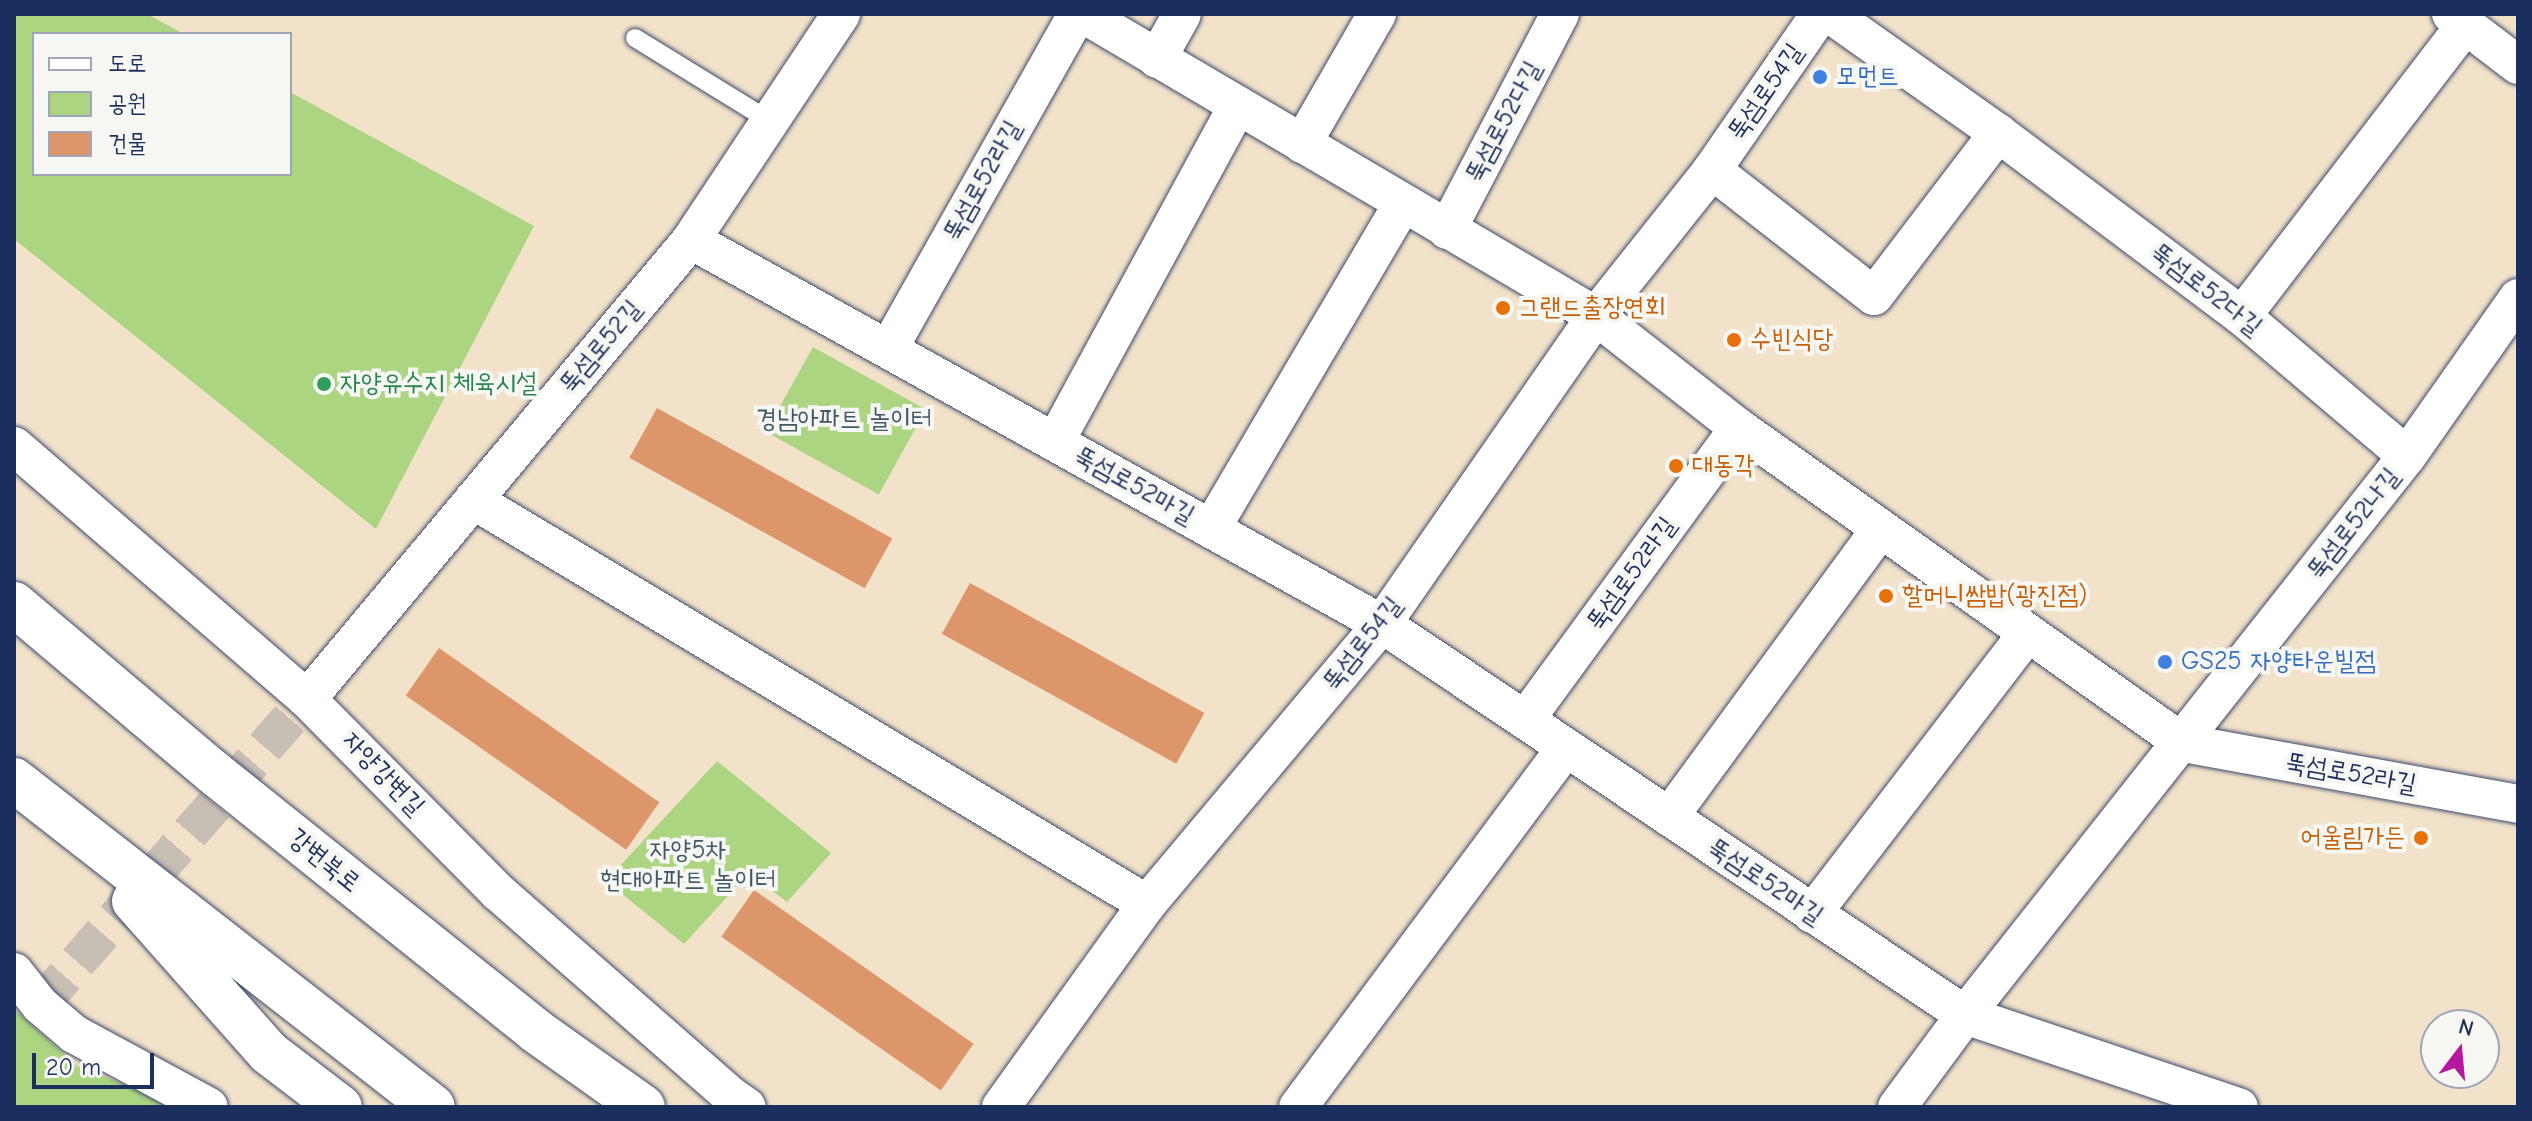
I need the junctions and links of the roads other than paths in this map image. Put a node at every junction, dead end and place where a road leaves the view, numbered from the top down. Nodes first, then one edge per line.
1 (841, 14) edge
2 (1077, 14) edge
3 (1083, 14) edge
4 (1182, 14) edge
5 (1377, 14) edge
6 (1560, 14) edge
7 (1820, 14) edge
8 (1830, 14) edge
9 (2458, 20) edge
10 (635, 38) dead end
11 (1157, 59) junction
12 (2518, 65) edge
13 (1238, 105) junction
14 (770, 121) junction
15 (1998, 133) junction
16 (1302, 144) junction
17 (1712, 170) junction
18 (1403, 203) junction
19 (1447, 230) junction
20 (691, 240) junction
21 (2518, 298) edge
22 (1596, 316) junction
23 (2242, 316) junction
24 (889, 348) junction
25 (1739, 428) junction
26 (1055, 442) junction
27 (14, 446) edge
28 (2407, 456) junction
29 (473, 500) junction
30 (1211, 529) junction
31 (1880, 530) junction
32 (14, 604) edge
33 (1382, 624) junction
34 (2026, 635) junction
35 (307, 699) junction
36 (1525, 720) junction
37 (2183, 743) junction
38 (1566, 748) junction
39 (14, 780) edge
40 (2518, 804) edge
41 (1669, 817) junction
42 (63, 821) junction
43 (1147, 904) junction
44 (1812, 914) junction
45 (14, 972) edge
46 (1965, 1015) junction
47 (209, 1107) edge
48 (340, 1107) edge
49 (433, 1107) edge
50 (643, 1107) edge
51 (747, 1107) edge
52 (1001, 1107) edge
53 (1298, 1107) edge
54 (1897, 1107) edge
55 (2239, 1107) edge

1 - 14 street, 뚝섬로52길
2 - 24 street, 뚝섬로52라길
3 - 11 street, 뚝섬로52라길
4 - 11 street
5 - 16 street
6 - 19 street, 뚝섬로52다길
7 - 17 street, 뚝섬로54길
8 - 15 street, 뚝섬로52다길
9 - 12 street
9 - 23 street
10 - 14 lane
11 - 13 street, 뚝섬로52라길
13 - 16 street, 뚝섬로52라길
13 - 26 street
14 - 20 street, 뚝섬로52길
15 - 17 street
15 - 23 street, 뚝섬로52다길
16 - 18 street, 뚝섬로52라길
17 - 22 street, 뚝섬로54길
18 - 19 street, 뚝섬로52라길
18 - 30 street
19 - 22 street, 뚝섬로52라길
20 - 24 street, 뚝섬로52마길
20 - 29 street, 뚝섬로52길
21 - 28 street, 뚝섬로52나길
22 - 25 street, 뚝섬로52라길
22 - 33 street, 뚝섬로54길
23 - 28 street, 뚝섬로52다길
24 - 26 street, 뚝섬로52마길
25 - 31 street, 뚝섬로52라길
25 - 36 street, 뚝섬로52라길
26 - 30 street, 뚝섬로52마길
27 - 35 street, 자양강변길
28 - 37 street, 뚝섬로52나길
29 - 35 street, 뚝섬로52길
29 - 43 street
30 - 33 street, 뚝섬로52마길
31 - 34 street, 뚝섬로52라길
31 - 41 street
32 - 50 highway, 강변북로
33 - 36 street, 뚝섬로52마길
33 - 43 street, 뚝섬로54길
34 - 37 street, 뚝섬로52라길
34 - 44 street
35 - 51 street, 자양강변길
36 - 38 street, 뚝섬로52마길
37 - 40 street, 뚝섬로52라길
37 - 46 street
38 - 41 street, 뚝섬로52마길
38 - 53 street
39 - 42 highway
41 - 44 street, 뚝섬로52마길
42 - 48 highway
42 - 49 highway
43 - 52 street, 뚝섬로54길
44 - 46 street, 뚝섬로52마길
45 - 47 street
46 - 54 street
46 - 55 street, 뚝섬로52마길

